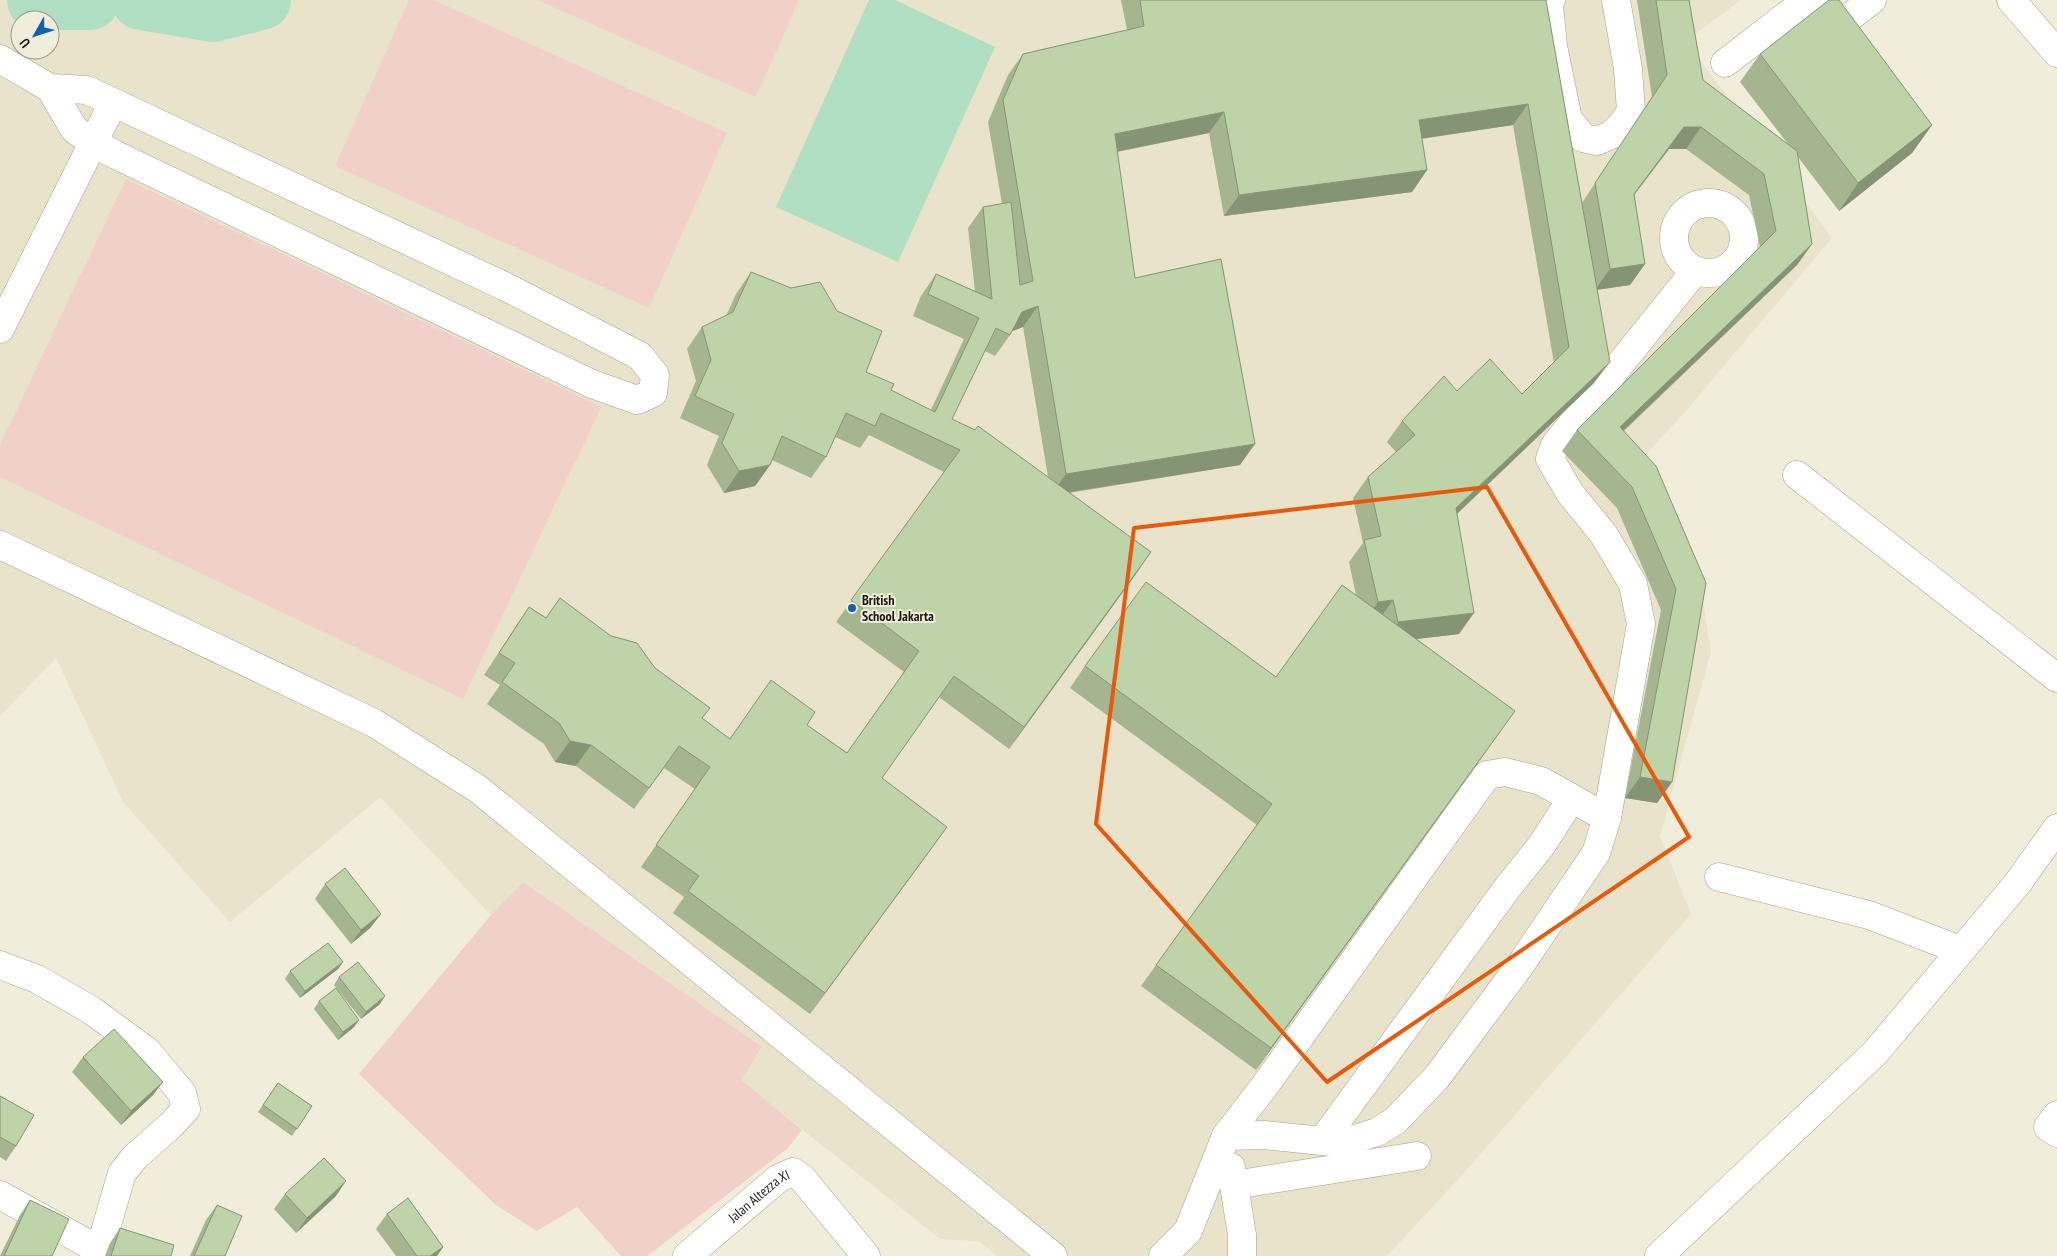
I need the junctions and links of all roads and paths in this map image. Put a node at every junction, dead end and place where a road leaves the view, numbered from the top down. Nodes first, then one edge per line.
1 (1551, 0) edge
2 (1616, 0) edge
3 (1807, 0) edge
4 (1818, 0) edge
5 (1872, 0) edge
6 (2011, 0) edge
7 (1838, 26) junction
8 (2057, 53) edge
9 (1862, 56) edge
10 (1725, 63) dead end
11 (11, 66) edge
12 (50, 88) junction
13 (114, 103) junction
14 (1568, 119) junction
15 (93, 143) junction
16 (1573, 158) edge
17 (1695, 271) dead end
18 (0, 329) edge
19 (1599, 356) edge
20 (1602, 386) junction
21 (1797, 475) dead end
22 (0, 545) edge
23 (2057, 678) edge
24 (1572, 798) junction
25 (1607, 818) junction
26 (2057, 828) edge
27 (1719, 877) dead end
28 (1960, 950) junction
29 (0, 965) edge
30 (2057, 1116) edge
31 (2057, 1133) edge
32 (1226, 1136) junction
33 (1323, 1140) junction
34 (1417, 1156) dead end
35 (1234, 1186) junction
36 (0, 1195) edge
37 (98, 1253) edge
38 (687, 1256) edge
39 (866, 1256) edge
40 (1053, 1256) edge
41 (1163, 1256) edge
42 (1242, 1256) edge
43 (1659, 1256) edge

1 - 14 street
2 - 14 street
3 - 10 street
4 - 7 street
5 - 7 street
6 - 8 street
7 - 9 street
11 - 12 street
12 - 13 street
12 - 15 street
13 - 15 street
13 - 15 street
14 - 16 street
15 - 18 street
17 - 20 street
19 - 20 street
20 - 25 street
21 - 23 street
22 - 40 street
24 - 25 street
24 - 32 street
24 - 33 street
25 - 33 street
26 - 28 street
27 - 28 street
28 - 43 street
29 - 37 street
30 - 31 street
32 - 33 street
32 - 35 street
32 - 41 street
34 - 35 street
35 - 42 street
36 - 37 street
38 - 39 street, Jalan Altezza XI

